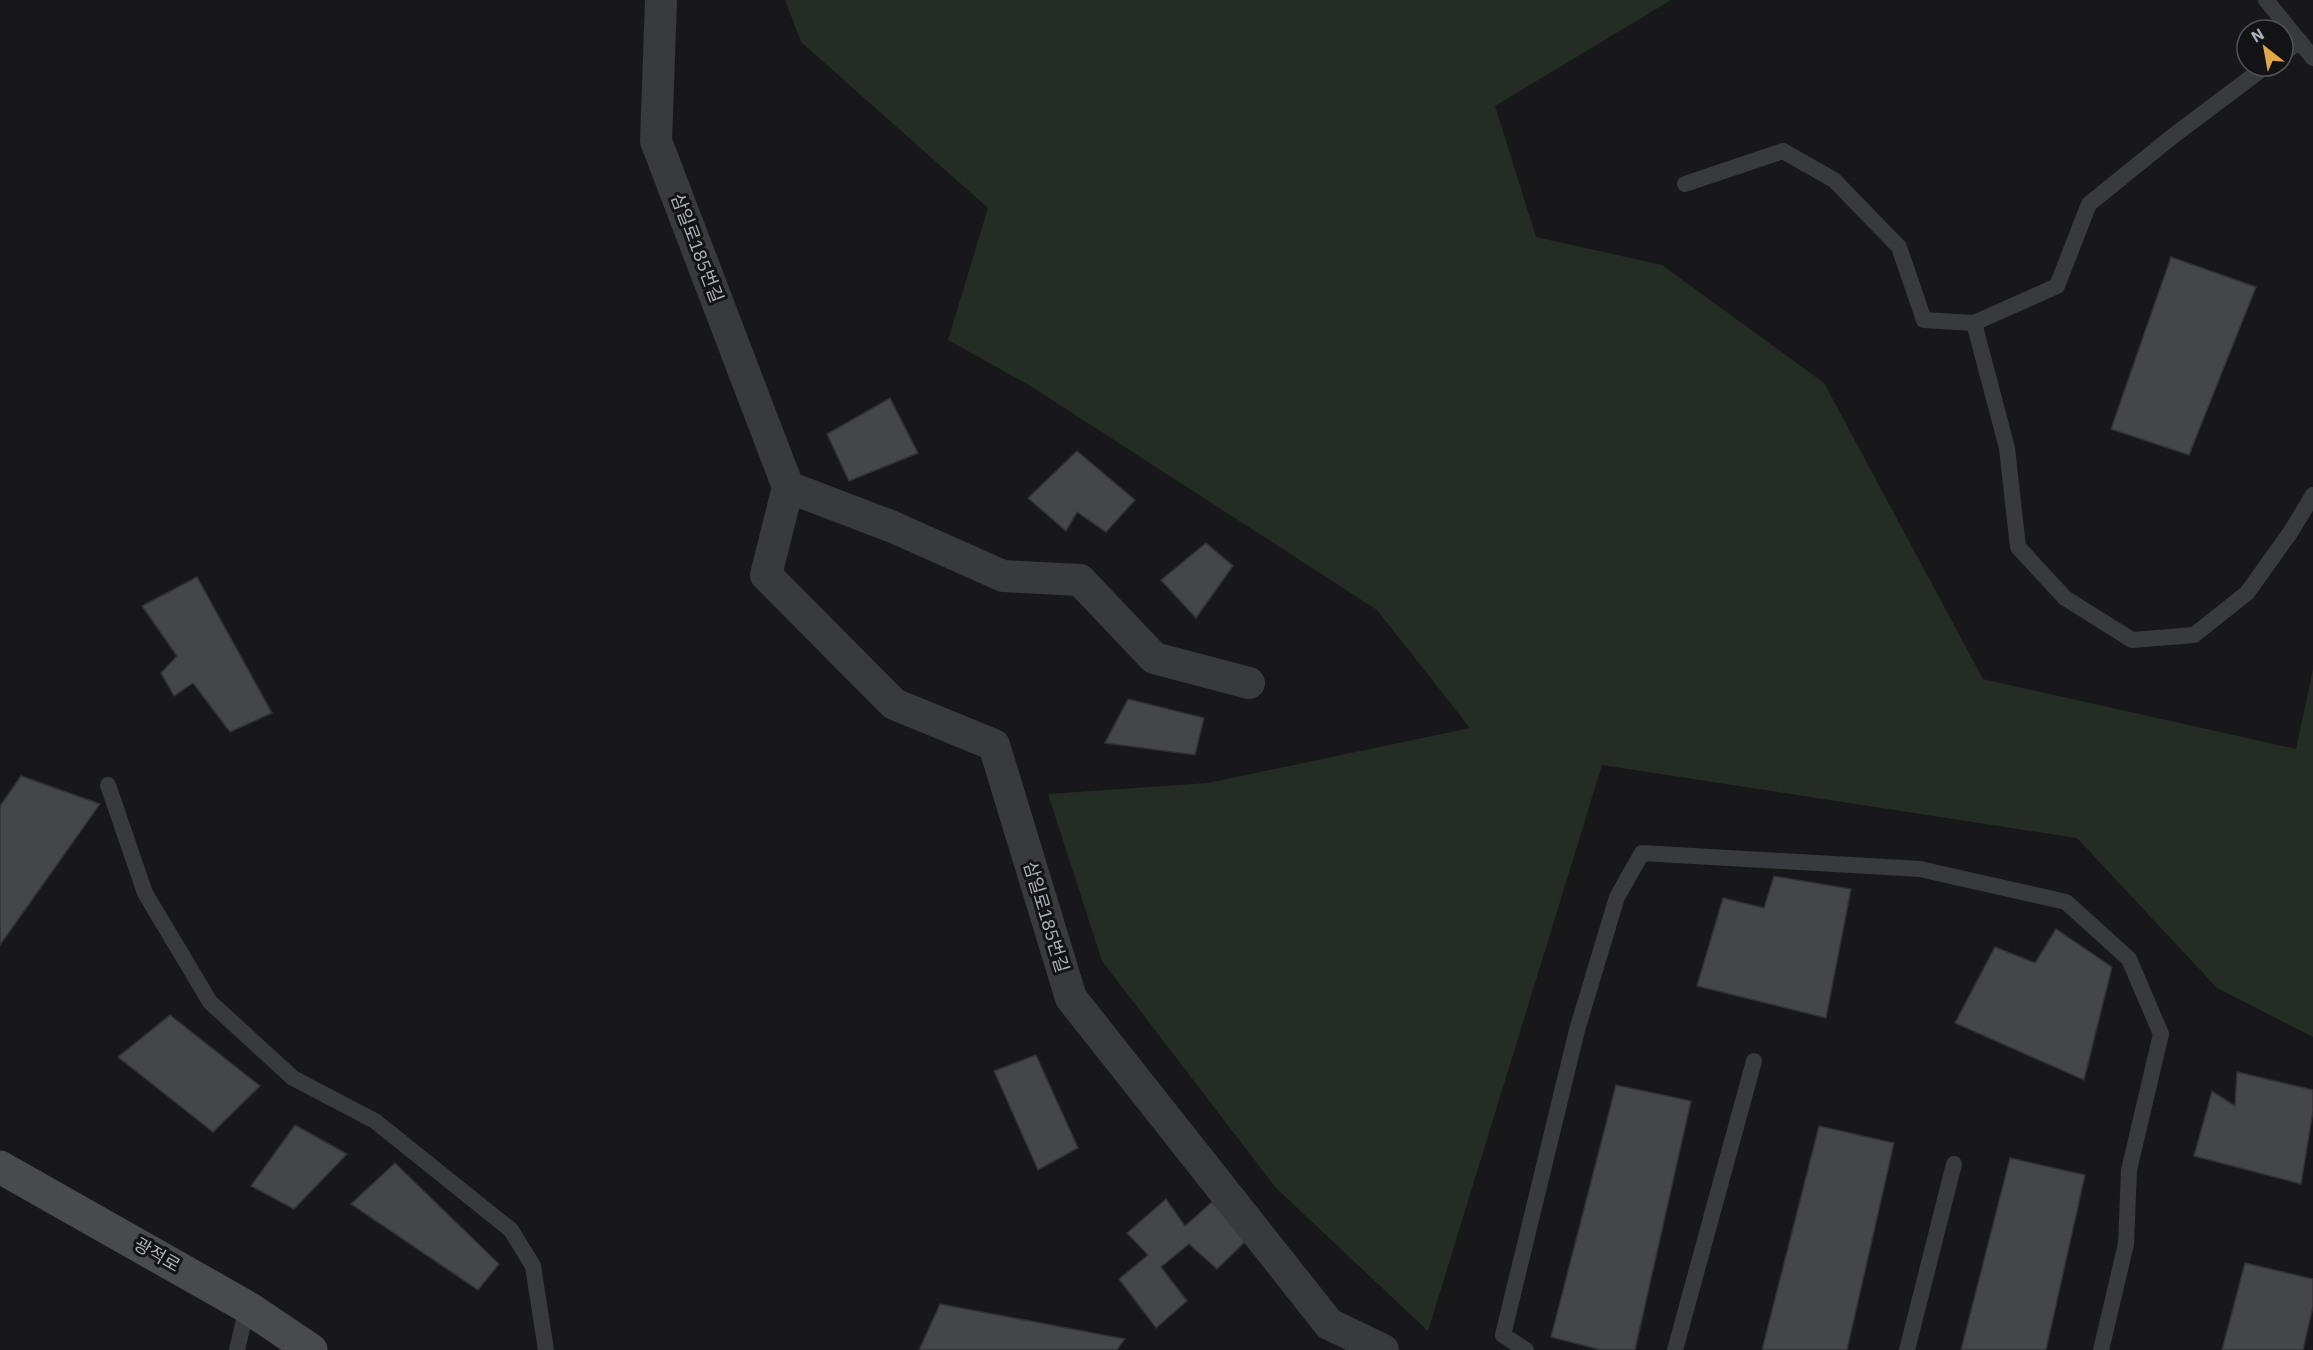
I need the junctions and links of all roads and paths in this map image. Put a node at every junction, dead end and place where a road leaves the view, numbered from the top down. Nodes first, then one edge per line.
1 (661, 0) edge
2 (2265, 0) edge
3 (2300, 41) junction
4 (2295, 45) edge
5 (2313, 58) edge
6 (2250, 78) edge
7 (1685, 184) dead end
8 (1974, 323) junction
9 (788, 487) junction
10 (2313, 495) edge
11 (1249, 683) dead end
12 (108, 785) dead end
13 (1754, 1061) dead end
14 (1954, 1164) dead end
15 (0, 1167) edge
16 (247, 1307) junction
17 (237, 1350) edge
18 (311, 1350) edge
19 (546, 1350) edge
20 (1383, 1350) edge
21 (1526, 1350) edge
22 (1675, 1350) edge
23 (1907, 1350) edge
24 (2101, 1350) edge

1 - 9 street, 삼일로185번길
2 - 3 lane
3 - 4 lane
3 - 5 lane
6 - 8 lane
7 - 8 lane
8 - 10 lane
9 - 11 street
9 - 20 street, 삼일로185번길
12 - 19 lane
13 - 22 lane
14 - 23 lane
15 - 16 main road, 광적로
16 - 17 lane
16 - 18 main road, 광적로
21 - 24 lane

